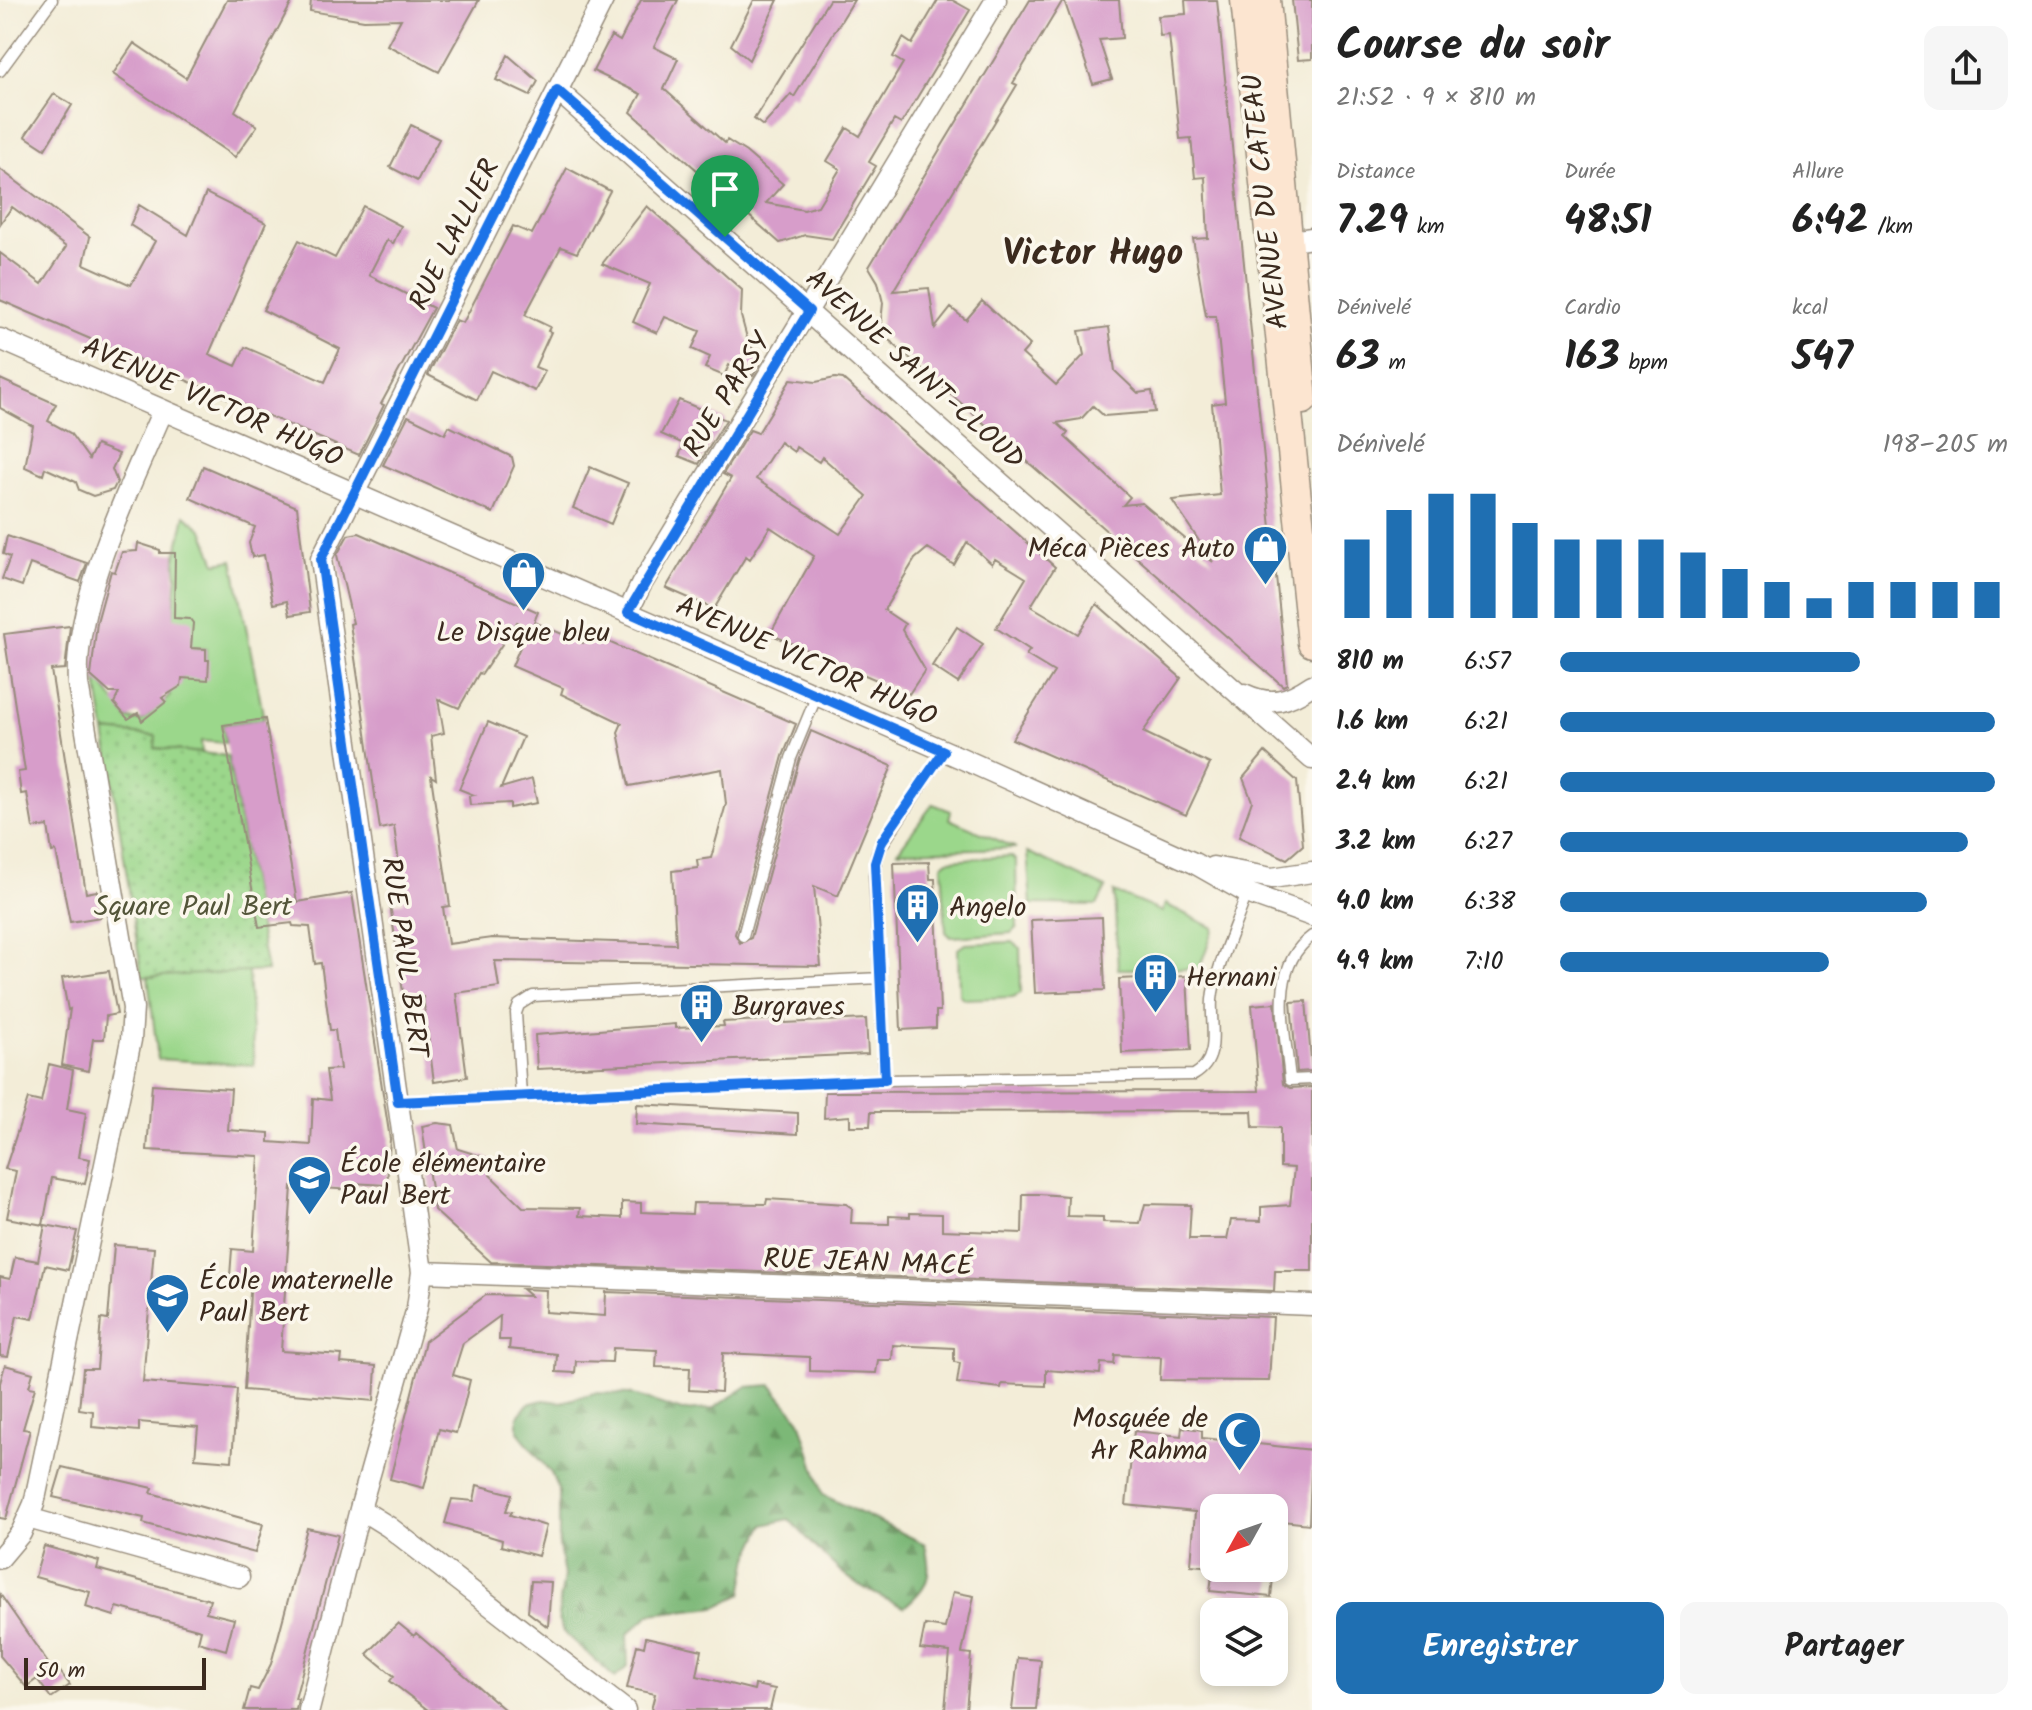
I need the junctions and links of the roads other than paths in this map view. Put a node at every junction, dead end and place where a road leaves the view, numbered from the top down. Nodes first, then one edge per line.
1 (52, 0) edge
2 (603, 0) edge
3 (996, 0) edge
4 (1245, 0) edge
5 (1266, 0) edge
6 (0, 71) edge
7 (557, 90) junction
8 (1290, 241) edge
9 (809, 311) junction
10 (0, 339) edge
11 (163, 410) junction
12 (1312, 488) edge
13 (354, 494) junction
14 (628, 612) junction
15 (1312, 643) edge
16 (1312, 685) edge
17 (1237, 690) junction
18 (817, 695) junction
19 (944, 751) junction
20 (1312, 759) edge
21 (1194, 863) junction
22 (1312, 872) edge
23 (1247, 893) junction
24 (1312, 916) edge
25 (743, 936) dead end
26 (1312, 936) edge
27 (880, 978) junction
28 (1312, 1079) edge
29 (885, 1080) junction
30 (521, 1096) junction
31 (398, 1102) junction
32 (422, 1272) junction
33 (1312, 1305) edge
34 (360, 1509) junction
35 (28, 1518) junction
36 (0, 1558) edge
37 (239, 1577) dead end
38 (309, 1710) edge
39 (625, 1710) edge

1 - 6 lane
2 - 7 street, RUE LALLIER
3 - 9 street, RUE PARSY
4 - 8 main road, AVENUE DU CATEAU
5 - 8 main road, AVENUE DU CATEAU
7 - 9 street, AVENUE SAINT-CLOUD
7 - 13 street, RUE LALLIER
8 - 12 main road, AVENUE DU CATEAU
8 - 15 main road, AVENUE DU CATEAU
9 - 14 street, RUE PARSY
9 - 17 street, AVENUE SAINT-CLOUD
10 - 11 street, AVENUE VICTOR HUGO
11 - 13 street, AVENUE VICTOR HUGO
11 - 35 street
13 - 14 street, AVENUE VICTOR HUGO
13 - 31 street, RUE PAUL BERT
14 - 18 street, AVENUE VICTOR HUGO
16 - 17 street, AVENUE SAINT-CLOUD
17 - 20 street, AVENUE SAINT-CLOUD
18 - 19 street, AVENUE VICTOR HUGO
18 - 25 lane
19 - 21 street, AVENUE VICTOR HUGO
19 - 27 lane
21 - 22 street, AVENUE VICTOR HUGO
21 - 23 street, AVENUE VICTOR HUGO
23 - 24 street, AVENUE VICTOR HUGO
23 - 29 lane
26 - 28 lane
27 - 29 lane
27 - 30 lane
29 - 30 lane
30 - 31 lane
31 - 32 street, RUE PAUL BERT
32 - 33 street, RUE JEAN MACÉ
32 - 34 street, RUE PAUL BERT
34 - 38 street, RUE PAUL BERT
34 - 39 street
35 - 36 street
35 - 37 street

